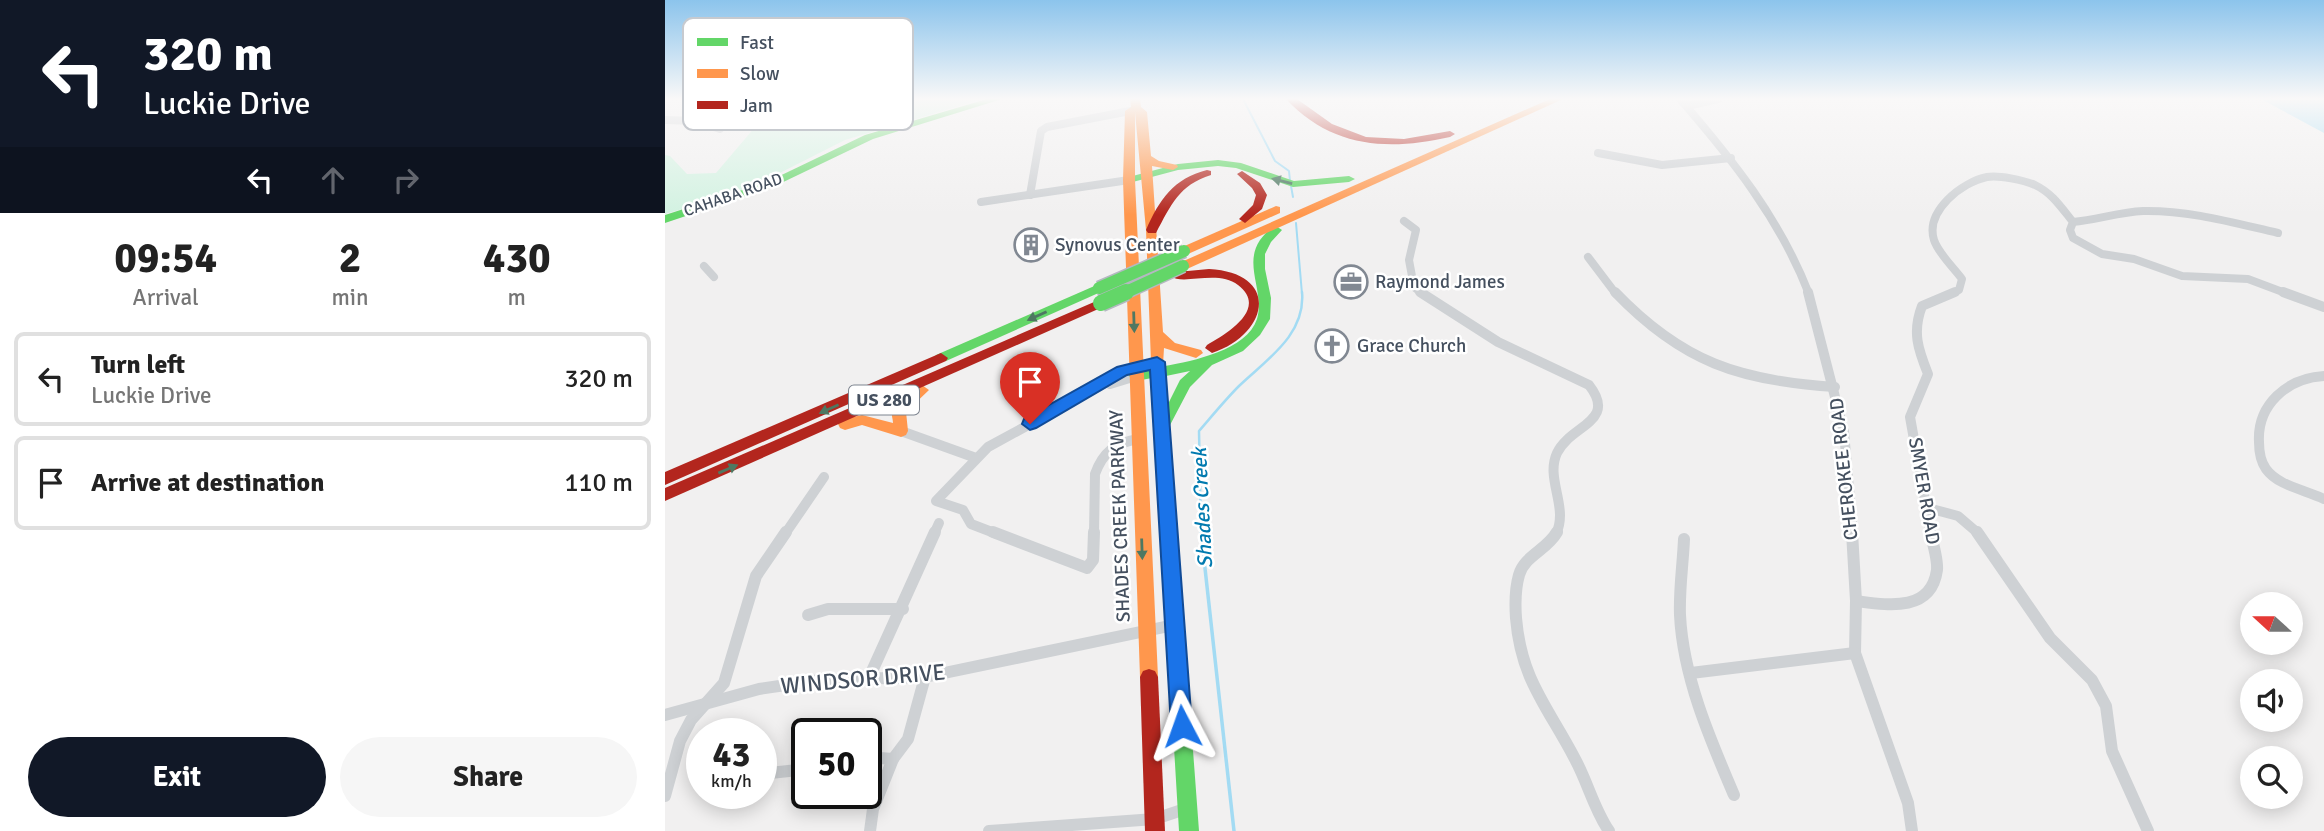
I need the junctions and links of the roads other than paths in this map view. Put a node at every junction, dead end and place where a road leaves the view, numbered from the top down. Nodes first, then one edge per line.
1 (865, 138) edge
2 (1040, 138) edge
3 (1132, 138) edge
4 (1144, 138) edge
5 (1349, 138) edge
6 (1433, 138) edge
7 (1441, 138) edge
8 (1470, 138) edge
9 (1714, 138) edge
10 (1598, 153) dead end
11 (1145, 157) junction
12 (1731, 158) junction
13 (1180, 168) junction
14 (1201, 174) junction
15 (1147, 178) junction
16 (1349, 178) junction
17 (1129, 180) junction
18 (1030, 195) junction
19 (981, 202) dead end
20 (1313, 207) junction
21 (665, 219) edge
22 (1404, 221) dead end
23 (2073, 222) junction
24 (1151, 230) junction
25 (2278, 233) dead end
26 (1211, 239) junction
27 (1588, 257) dead end
28 (1184, 258) junction
29 (704, 266) dead end
30 (714, 277) dead end
31 (1260, 297) junction
32 (1100, 300) junction
33 (2324, 307) edge
34 (1157, 334) junction
35 (1202, 357) junction
36 (960, 366) junction
37 (1157, 367) junction
38 (1136, 371) junction
39 (2324, 376) edge
40 (1835, 387) junction
41 (1162, 428) junction
42 (901, 431) junction
43 (811, 433) junction
44 (1138, 439) junction
45 (976, 458) junction
46 (824, 477) dead end
47 (665, 479) edge
48 (665, 495) edge
49 (2324, 499) edge
50 (1928, 508) junction
51 (939, 523) dead end
52 (1684, 539) dead end
53 (1856, 601) junction
54 (902, 609) junction
55 (808, 615) dead end
56 (1174, 625) junction
57 (1146, 632) junction
58 (1855, 653) junction
59 (1691, 673) junction
60 (925, 677) junction
61 (868, 680) junction
62 (705, 706) junction
63 (665, 715) edge
64 (882, 757) edge
65 (893, 759) junction
66 (1734, 795) dead end
67 (665, 796) edge
68 (1188, 808) junction
69 (1155, 825) edge
70 (870, 831) edge
71 (989, 831) edge
72 (1189, 831) edge
73 (1609, 831) edge
74 (1912, 831) edge
75 (2148, 831) edge

1 - 21 main road, CAHABA ROAD
2 - 18 street
3 - 17 main road, SHADES CREEK PARKWAY
4 - 11 main road
5 - 6 main road
7 - 16 main road, US 280
8 - 20 main road, US 280
9 - 12 street, CHEROKEE ROAD
10 - 12 street
11 - 13 main road
11 - 15 main road
12 - 40 street, CHEROKEE ROAD
13 - 15 main road
16 -> 13 main road
14 - 15 main road
14 - 24 main road
14 - 26 main road
15 - 17 main road
15 - 24 main road
16 - 26 main road, US 280
17 - 18 street
17 -> 38 main road, SHADES CREEK PARKWAY
18 - 19 street
20 - 28 main road, US 280
20 - 31 main road
22 - 73 street
23 - 25 street
23 - 33 street, SMYER ROAD
23 - 50 street, SMYER ROAD
24 - 34 main road
26 - 28 main road, US 280
27 - 40 street
28 - 32 main road, US 280, bridge
29 - 30 street
31 - 32 main road, bridge
31 - 35 main road
32 - 36 main road, US 280
32 -> 47 main road, US 280
34 - 35 main road
34 - 37 main road
35 - 37 main road
35 - 41 main road
36 - 42 main road
36 - 43 main road, US 280
37 - 38 main road
37 - 41 main road
38 - 44 main road, SHADES CREEK PARKWAY
38 - 45 street
39 - 49 street
40 - 53 street, CHEROKEE ROAD
41 - 56 main road
42 - 43 main road
42 - 45 street
48 -> 43 main road, US 280
44 - 45 street
44 -> 57 main road, SHADES CREEK PARKWAY
46 - 62 street
50 - 53 street, SMYER ROAD
50 - 75 street
51 - 54 street
52 - 59 street
53 - 58 street, CHEROKEE ROAD
54 - 55 street
54 - 61 street
56 - 57 street, SHADES CREEK PARKWAY
56 - 68 main road
57 - 60 street, WINDSOR DRIVE
57 - 69 main road, SHADES CREEK PARKWAY
58 - 59 street
58 - 74 street, CHEROKEE ROAD
59 - 66 street
60 - 61 street, WINDSOR DRIVE
60 - 65 street
61 - 62 street, WINDSOR DRIVE
62 - 63 street, WINDSOR DRIVE
62 - 67 street
64 - 65 street
65 - 70 street
68 - 69 street
68 - 72 main road
69 - 71 street

